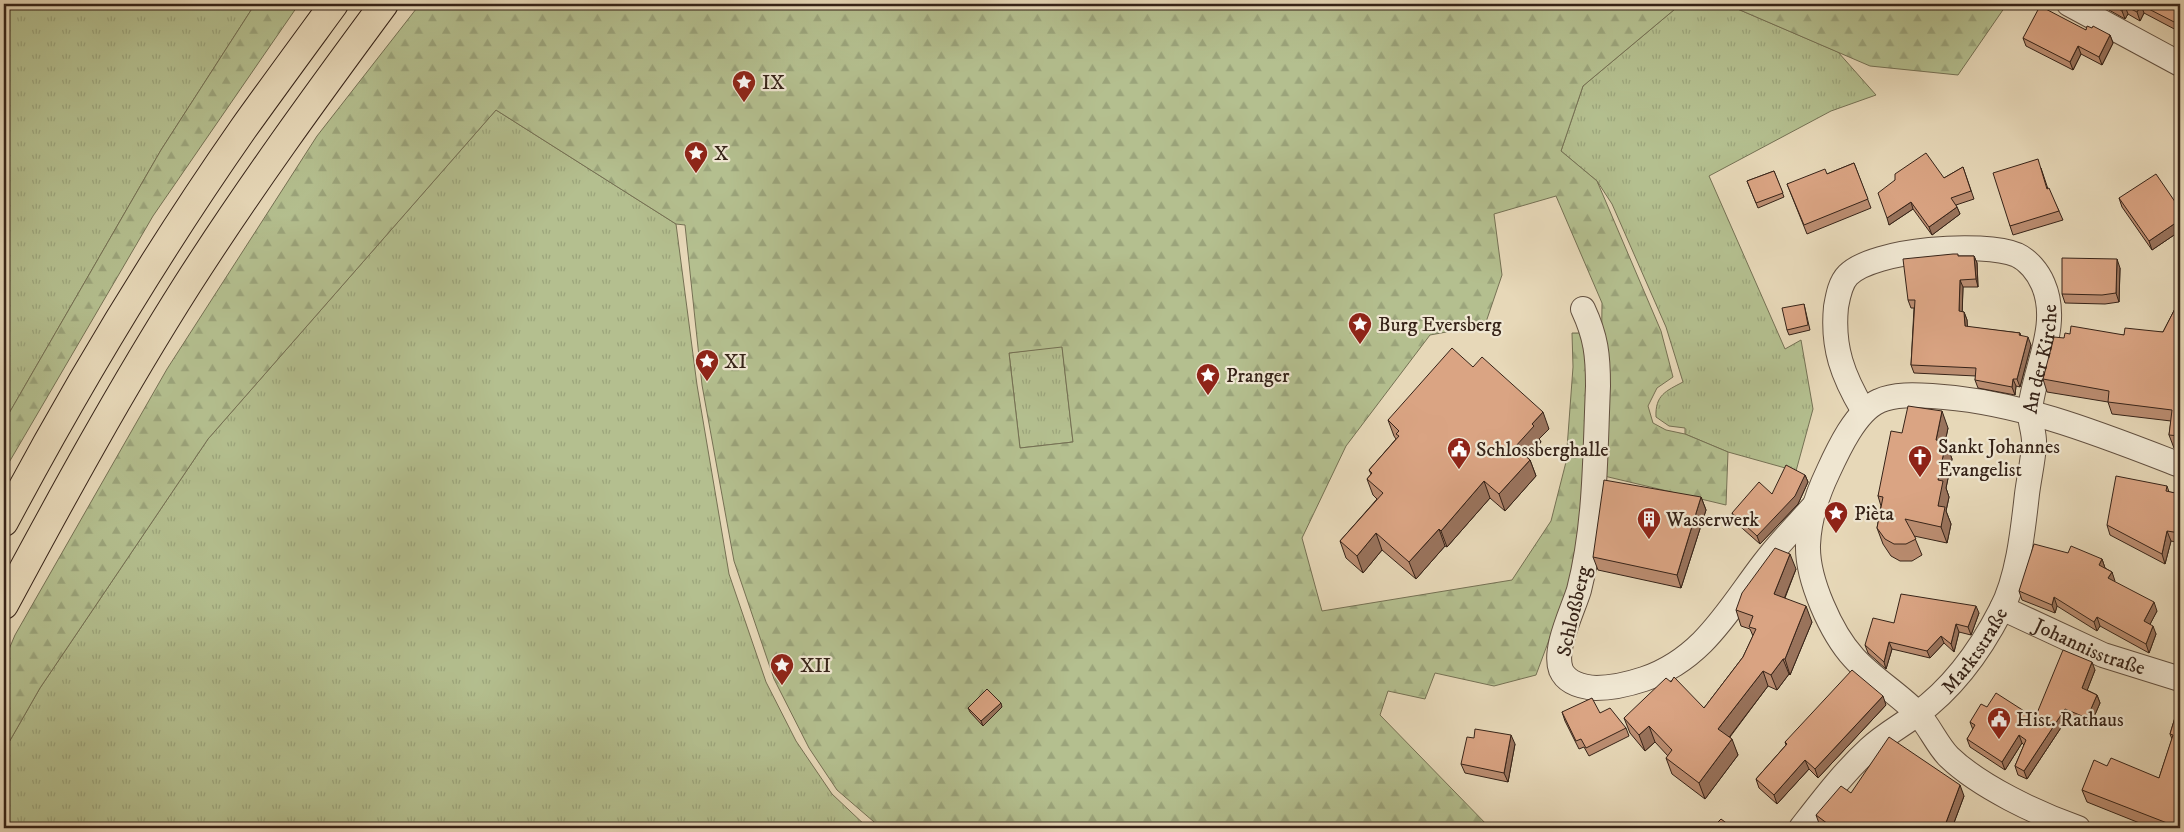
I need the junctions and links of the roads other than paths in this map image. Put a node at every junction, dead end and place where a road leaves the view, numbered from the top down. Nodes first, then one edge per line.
1 (334, 4) edge
2 (384, 4) edge
3 (2069, 4) edge
4 (2180, 64) edge
5 (1583, 309) dead end
6 (1864, 410) junction
7 (2030, 412) junction
8 (2180, 464) edge
9 (1814, 506) junction
10 (4, 522) edge
11 (4, 605) edge
12 (2002, 608) junction
13 (2180, 679) edge
14 (1918, 714) junction
15 (1800, 828) edge
16 (2078, 828) edge

1 - 10 highway
2 - 11 highway
3 - 4 street
5 - 9 street, Schloßberg
6 - 7 street, An der Kirche
6 - 7 street, An der Kirche
6 - 9 street
7 - 8 street
7 - 12 street, Marktstraße
9 - 14 street
12 - 13 street, Johannisstraße
12 - 14 street, Marktstraße
14 - 15 street, Marktstraße
14 - 16 street

